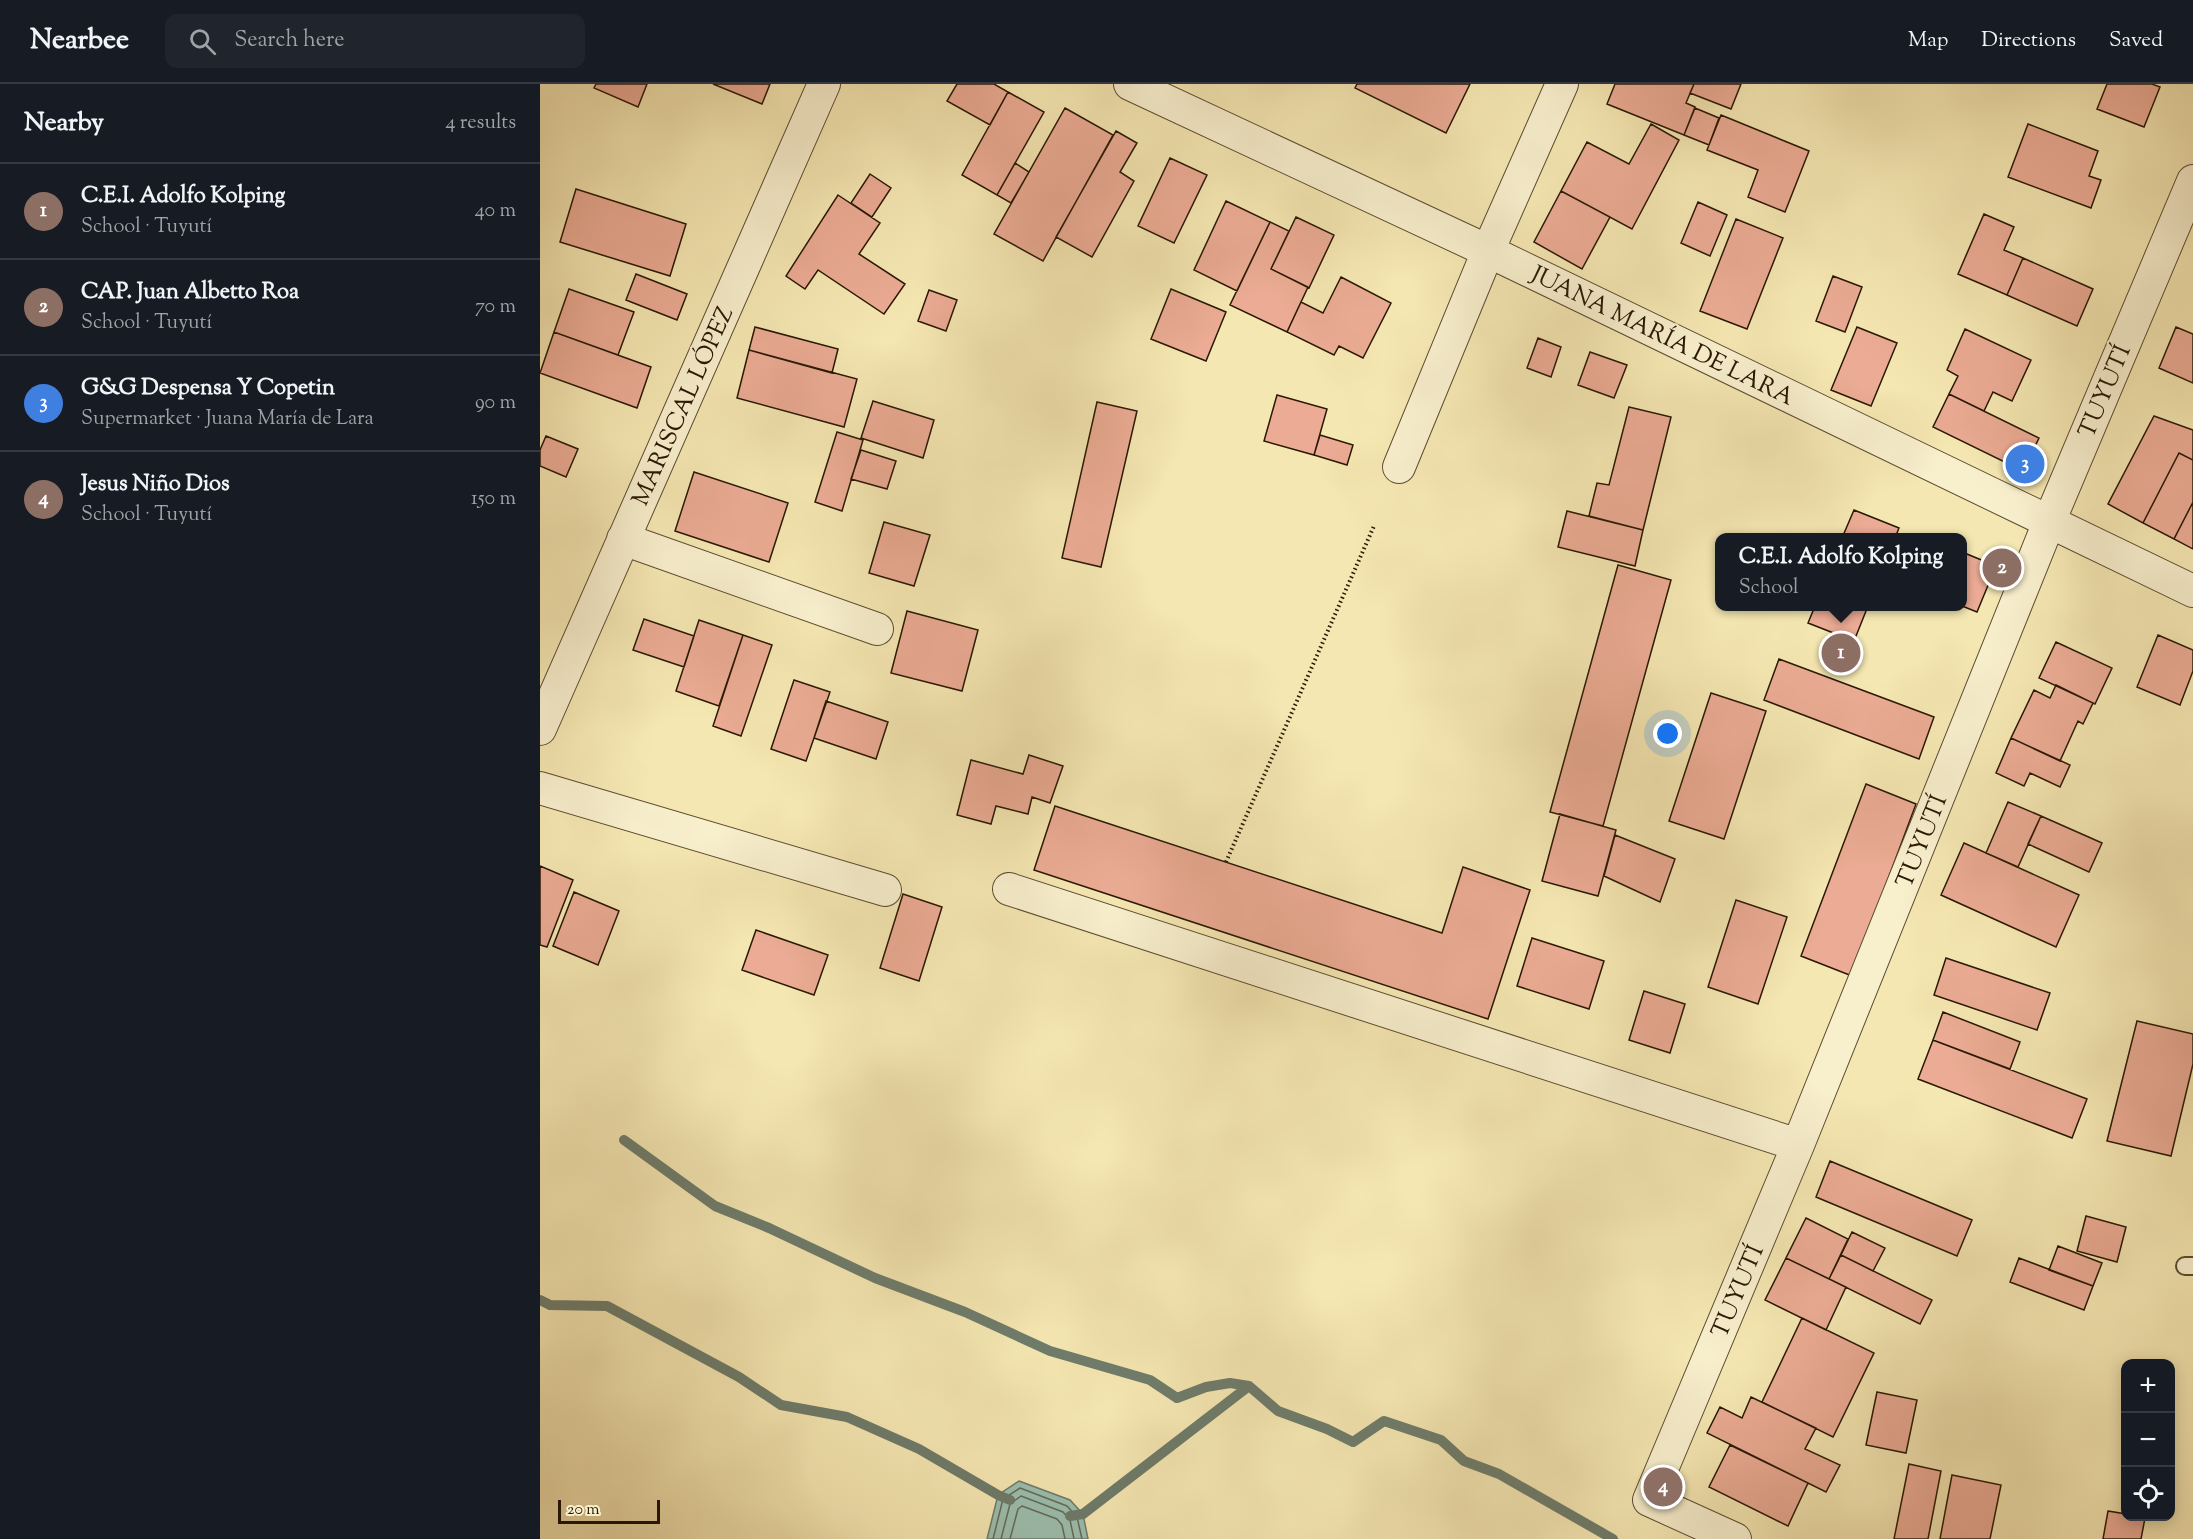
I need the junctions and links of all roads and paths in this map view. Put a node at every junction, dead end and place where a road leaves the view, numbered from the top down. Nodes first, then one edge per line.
1 (824, 84) edge
2 (1130, 84) edge
3 (1562, 84) edge
4 (2193, 181) edge
5 (1488, 251) junction
6 (1399, 466) dead end
7 (2049, 522) junction
8 (1374, 526) dead end
9 (623, 539) junction
10 (2193, 591) edge
11 (878, 629) dead end
12 (540, 729) edge
13 (540, 788) edge
14 (1226, 862) dead end
15 (1009, 889) dead end
16 (885, 890) dead end
17 (1798, 1145) junction
18 (1735, 1539) edge

1 - 9 street, MARISCAL LÓPEZ
2 - 5 street, JUANA MARÍA DE LARA
3 - 5 street
4 - 7 street, TUYUTÍ
5 - 6 street
5 - 7 street, JUANA MARÍA DE LARA
7 - 10 street, JUANA MARÍA DE LARA
7 - 17 street, TUYUTÍ
8 - 14 path
9 - 11 street
9 - 12 street, MARISCAL LÓPEZ
13 - 16 street
15 - 17 street
17 - 18 street, TUYUTÍ

